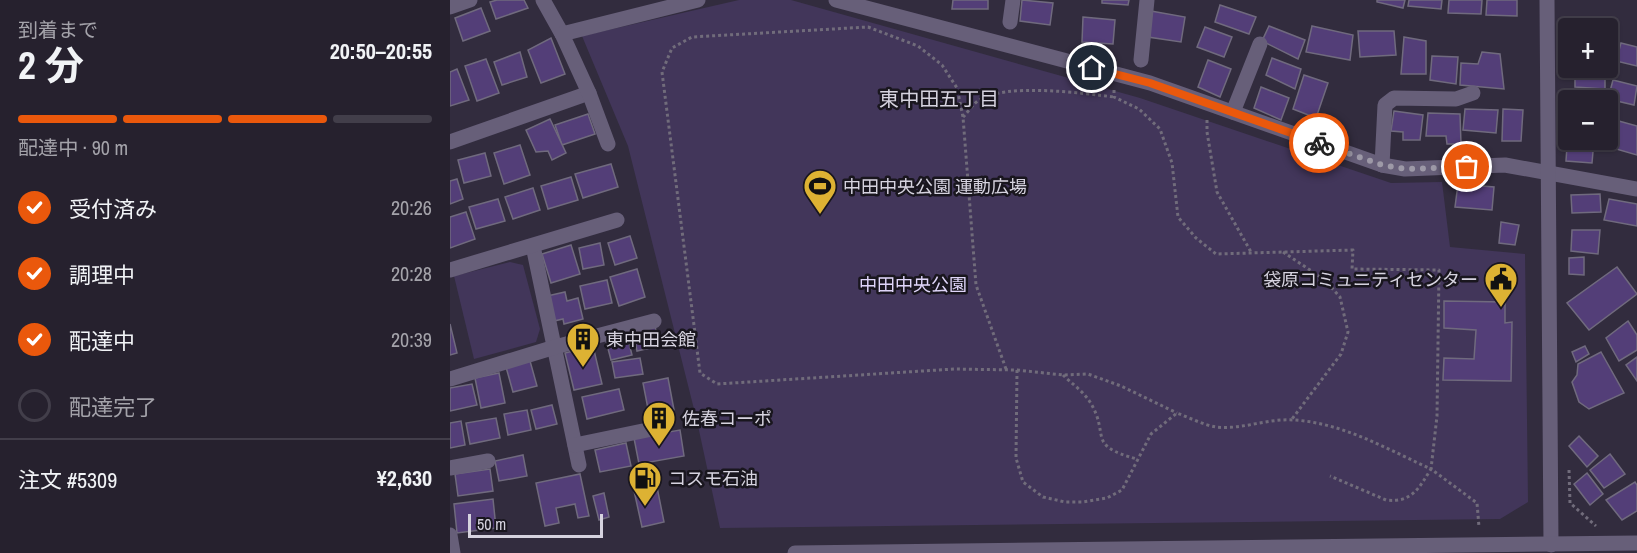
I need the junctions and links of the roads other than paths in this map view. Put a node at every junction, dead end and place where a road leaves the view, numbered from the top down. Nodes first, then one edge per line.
1 (470, 0) edge
2 (543, 0) edge
3 (698, 0) edge
4 (836, 0) edge
5 (1012, 0) edge
6 (1147, 0) edge
7 (1547, 0) edge
8 (450, 7) edge
9 (1010, 22) dead end
10 (562, 34) junction
11 (1260, 44) dead end
12 (1141, 60) dead end
13 (589, 93) junction
14 (1473, 93) dead end
15 (1233, 112) junction
16 (450, 142) edge
17 (608, 144) dead end
18 (1382, 165) junction
19 (1549, 173) junction
20 (1637, 189) edge
21 (617, 220) dead end
22 (532, 246) junction
23 (450, 270) edge
24 (654, 321) dead end
25 (555, 347) junction
26 (450, 379) edge
27 (657, 428) dead end
28 (575, 445) junction
29 (488, 461) dead end
30 (579, 465) dead end
31 (450, 468) edge
32 (450, 535) edge
33 (1637, 543) edge
34 (1551, 545) junction
35 (453, 553) edge
36 (795, 553) edge

1 - 8 street
2 - 10 street
3 - 10 street
4 - 15 street
5 - 9 street
6 - 12 street
7 - 19 street
10 - 13 street
11 - 15 street
13 - 16 street
13 - 17 street
14 - 18 street
15 - 18 street
18 - 19 street
19 - 20 street
19 - 34 street
21 - 22 street
22 - 23 street
22 - 25 street
24 - 25 street
25 - 26 street
25 - 28 street
27 - 28 street
28 - 30 street
29 - 31 street
32 - 35 street
33 - 34 street
34 - 36 street

